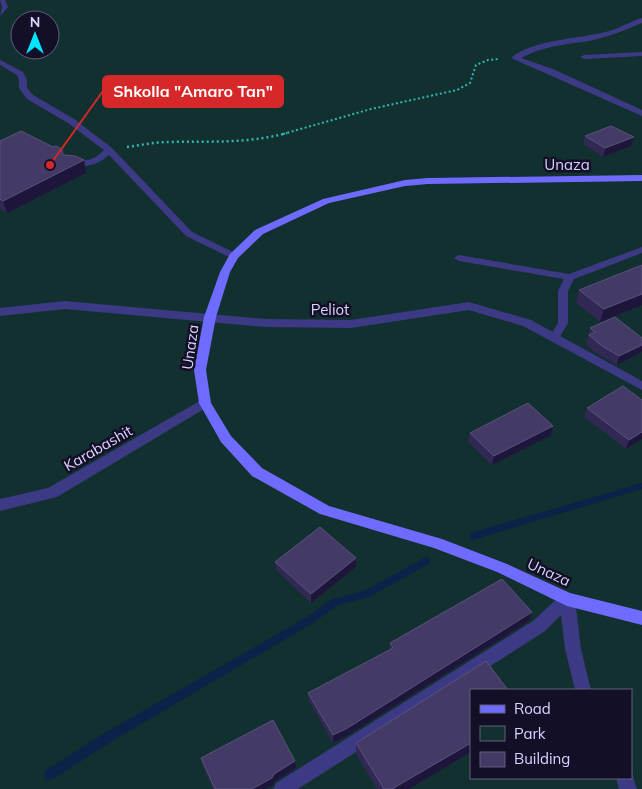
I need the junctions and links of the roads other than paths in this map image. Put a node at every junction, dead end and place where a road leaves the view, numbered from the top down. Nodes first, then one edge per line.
1 (2, 0) edge
2 (0, 14) edge
3 (642, 20) edge
4 (642, 54) edge
5 (584, 57) dead end
6 (0, 62) edge
7 (642, 113) edge
8 (109, 150) junction
9 (70, 163) edge
10 (642, 178) edge
11 (642, 250) edge
12 (234, 256) junction
13 (460, 258) dead end
14 (570, 277) junction
15 (0, 312) edge
16 (210, 317) junction
17 (554, 338) junction
18 (642, 386) edge
19 (205, 403) junction
20 (0, 505) edge
21 (567, 599) junction
22 (642, 618) edge
23 (583, 689) edge
24 (282, 789) edge

1 - 2 lane
3 - 7 street
4 - 5 street
6 - 8 lane
8 - 9 lane
8 - 12 lane
10 - 12 main road, Unaza
11 - 14 lane
12 - 16 main road, Unaza
13 - 14 lane
14 - 17 lane
15 - 16 street, Peliot
16 - 17 street, Peliot
16 - 19 main road, Unaza
17 - 18 street, Peliot
19 - 20 street, Karabashit
19 - 21 main road, Unaza
21 - 22 main road, Unaza
21 - 23 street
21 - 24 street

